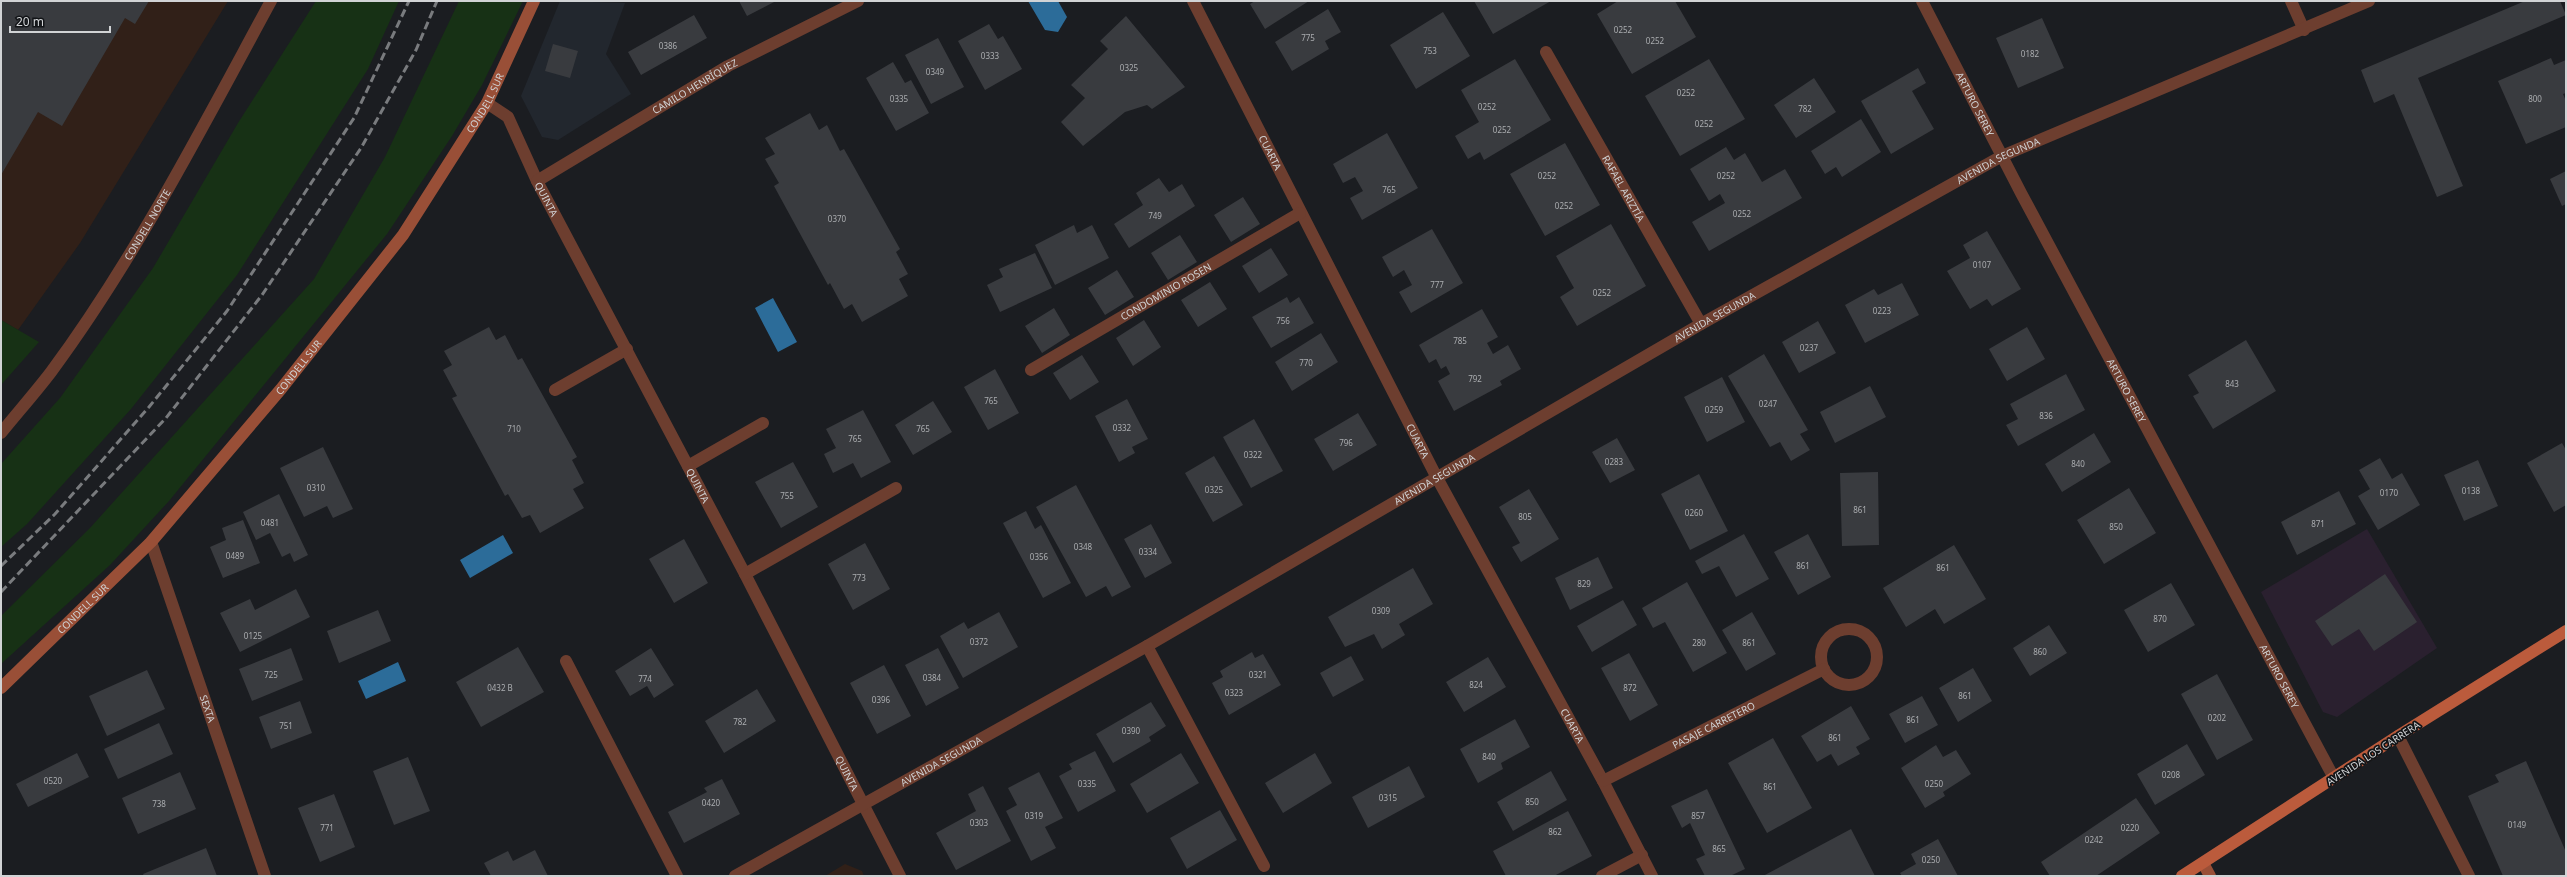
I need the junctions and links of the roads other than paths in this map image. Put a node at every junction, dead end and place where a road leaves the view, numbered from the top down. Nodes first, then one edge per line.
1 (271, 1) edge
2 (534, 1) edge
3 (858, 1) edge
4 (1193, 1) edge
5 (1922, 1) edge
6 (2291, 1) edge
7 (2369, 1) edge
8 (2304, 30) junction
9 (1546, 52) dead end
10 (487, 103) junction
11 (2002, 156) junction
12 (537, 181) junction
13 (1300, 213) junction
14 (1701, 324) junction
15 (627, 349) junction
16 (1031, 370) dead end
17 (555, 390) dead end
18 (763, 423) dead end
19 (1, 432) edge
20 (688, 466) junction
21 (1436, 476) junction
22 (896, 488) dead end
23 (151, 542) junction
24 (745, 574) junction
25 (2566, 632) edge
26 (1147, 646) junction
27 (566, 661) dead end
28 (1824, 670) junction
29 (1, 688) edge
30 (2398, 736) junction
31 (2334, 778) junction
32 (1603, 781) junction
33 (864, 803) junction
34 (1642, 856) junction
35 (2204, 863) junction
36 (1264, 866) dead end
37 (265, 876) edge
38 (677, 876) edge
39 (735, 876) edge
40 (900, 876) edge
41 (1602, 876) edge
42 (1652, 876) edge
43 (2182, 876) edge
44 (2210, 876) edge
45 (2469, 876) edge

1 - 19 street, CONDELL NORTE
2 - 10 street, CONDELL SUR
3 - 12 street, CAMILO HENRÍQUEZ
4 - 13 street, CUARTA
5 - 11 street, ARTURO SEREY
6 - 8 street
7 - 8 street, AVENIDA SEGUNDA
8 - 11 street, AVENIDA SEGUNDA
9 - 14 street, RAFAEL ARIZTÍA
10 - 12 street, QUINTA
10 - 23 street, CONDELL SUR
11 - 14 street, AVENIDA SEGUNDA
11 - 31 street, ARTURO SEREY
12 - 15 street, QUINTA
13 - 16 street, CONDOMINIO ROSEN
13 - 21 street, CUARTA
14 - 21 street, AVENIDA SEGUNDA
15 - 17 street
15 - 20 street, QUINTA
18 - 20 street
20 - 24 street, QUINTA
21 - 26 street, AVENIDA SEGUNDA
21 - 32 street, CUARTA
22 - 24 street
23 - 29 street, CONDELL SUR
23 - 37 street, SEXTA
24 - 33 street, QUINTA
25 - 30 main road, AVENIDA LOS CARRERA
26 - 33 street, AVENIDA SEGUNDA
26 - 36 street
27 - 38 street
28 - 28 street
28 - 32 street, PASAJE CARRETERO
30 - 31 main road, AVENIDA LOS CARRERA
30 - 45 street
31 - 35 main road, AVENIDA LOS CARRERA
32 - 34 street, CUARTA
33 - 39 street, AVENIDA SEGUNDA
33 - 40 street, QUINTA
34 - 41 street
34 - 42 street, CUARTA
35 - 43 main road, AVENIDA LOS CARRERA
35 - 44 street

